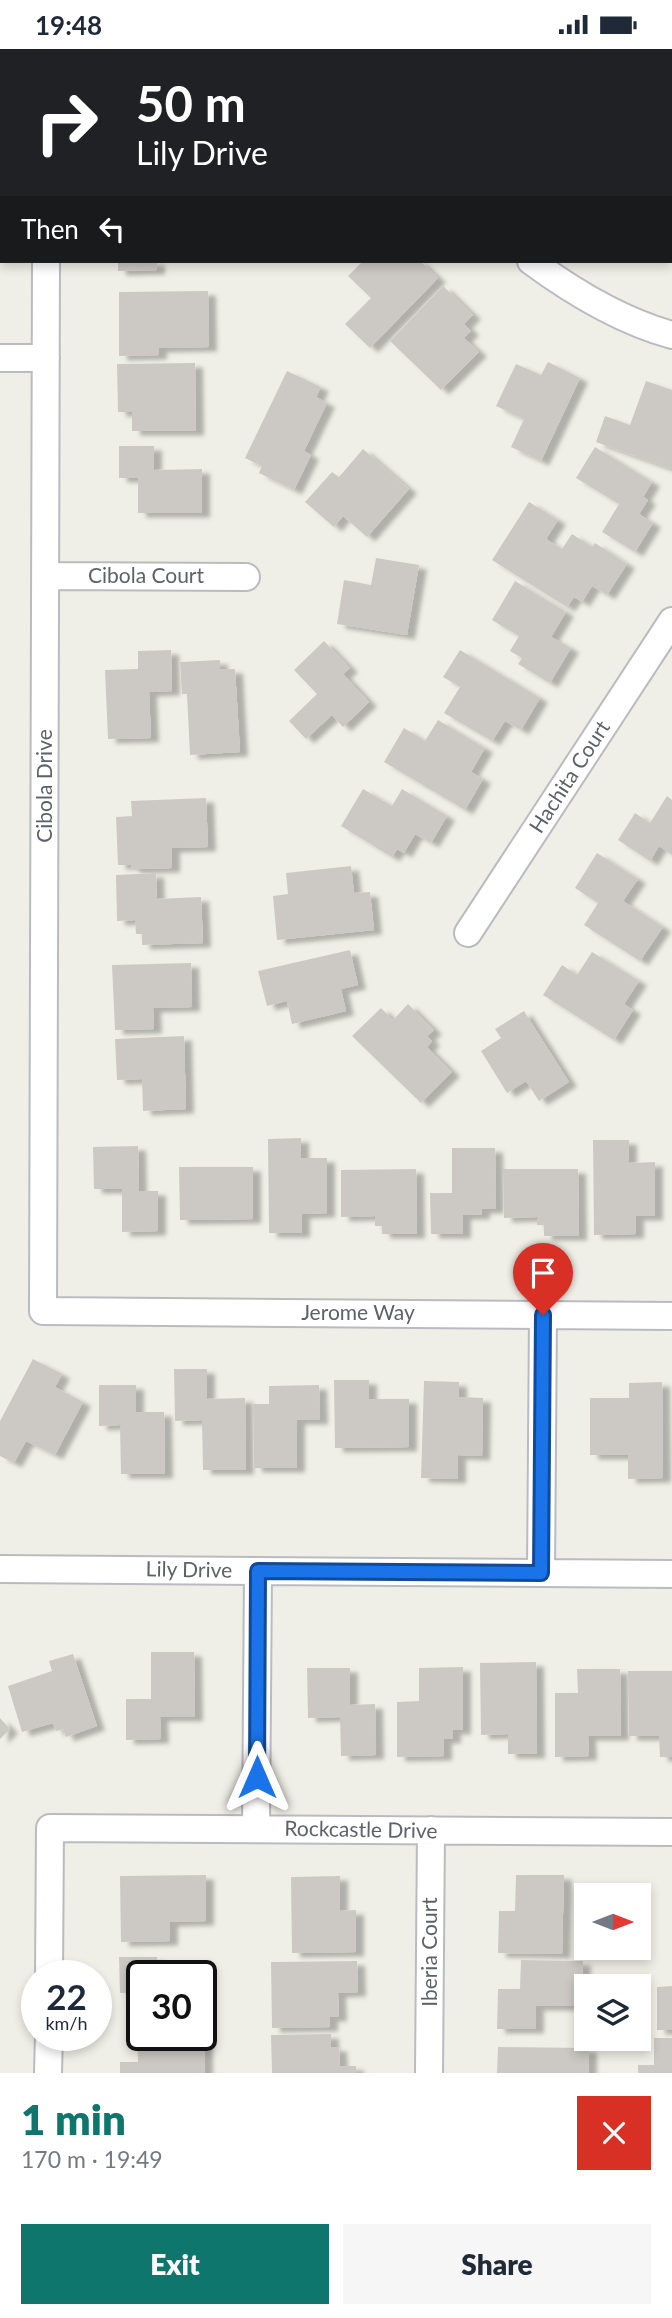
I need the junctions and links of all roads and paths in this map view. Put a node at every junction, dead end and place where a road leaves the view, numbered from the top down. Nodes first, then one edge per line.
1 (46, 263) edge
2 (534, 263) edge
3 (672, 335) edge
4 (0, 358) edge
5 (46, 358) junction
6 (46, 576) junction
7 (247, 577) dead end
8 (672, 621) edge
9 (468, 933) dead end
10 (43, 1311) joint
11 (543, 1315) junction
12 (672, 1316) edge
13 (0, 1569) edge
14 (258, 1571) junction
15 (541, 1573) junction
16 (672, 1574) edge
17 (256, 1829) junction
18 (430, 1831) junction
19 (672, 1832) edge
20 (49, 1960) edge
21 (48, 2051) edge
22 (48, 2073) edge
23 (429, 2073) edge

1 - 5 street, Cibola Drive
2 - 3 street
4 - 5 street
5 - 6 street, Cibola Drive
6 - 7 street, Cibola Court
6 - 10 street, Cibola Drive
8 - 9 street, Hachita Court
10 - 11 street, Jerome Way
11 - 12 street, Jerome Way
11 - 15 street
13 - 14 street, Lily Drive
14 - 15 street, Lily Drive
14 - 17 street
15 - 16 street, Lily Drive
17 - 18 street, Rockcastle Drive
17 - 20 street, Rockcastle Drive
18 - 19 street, Rockcastle Drive
18 - 23 street, Iberia Court
21 - 22 street

